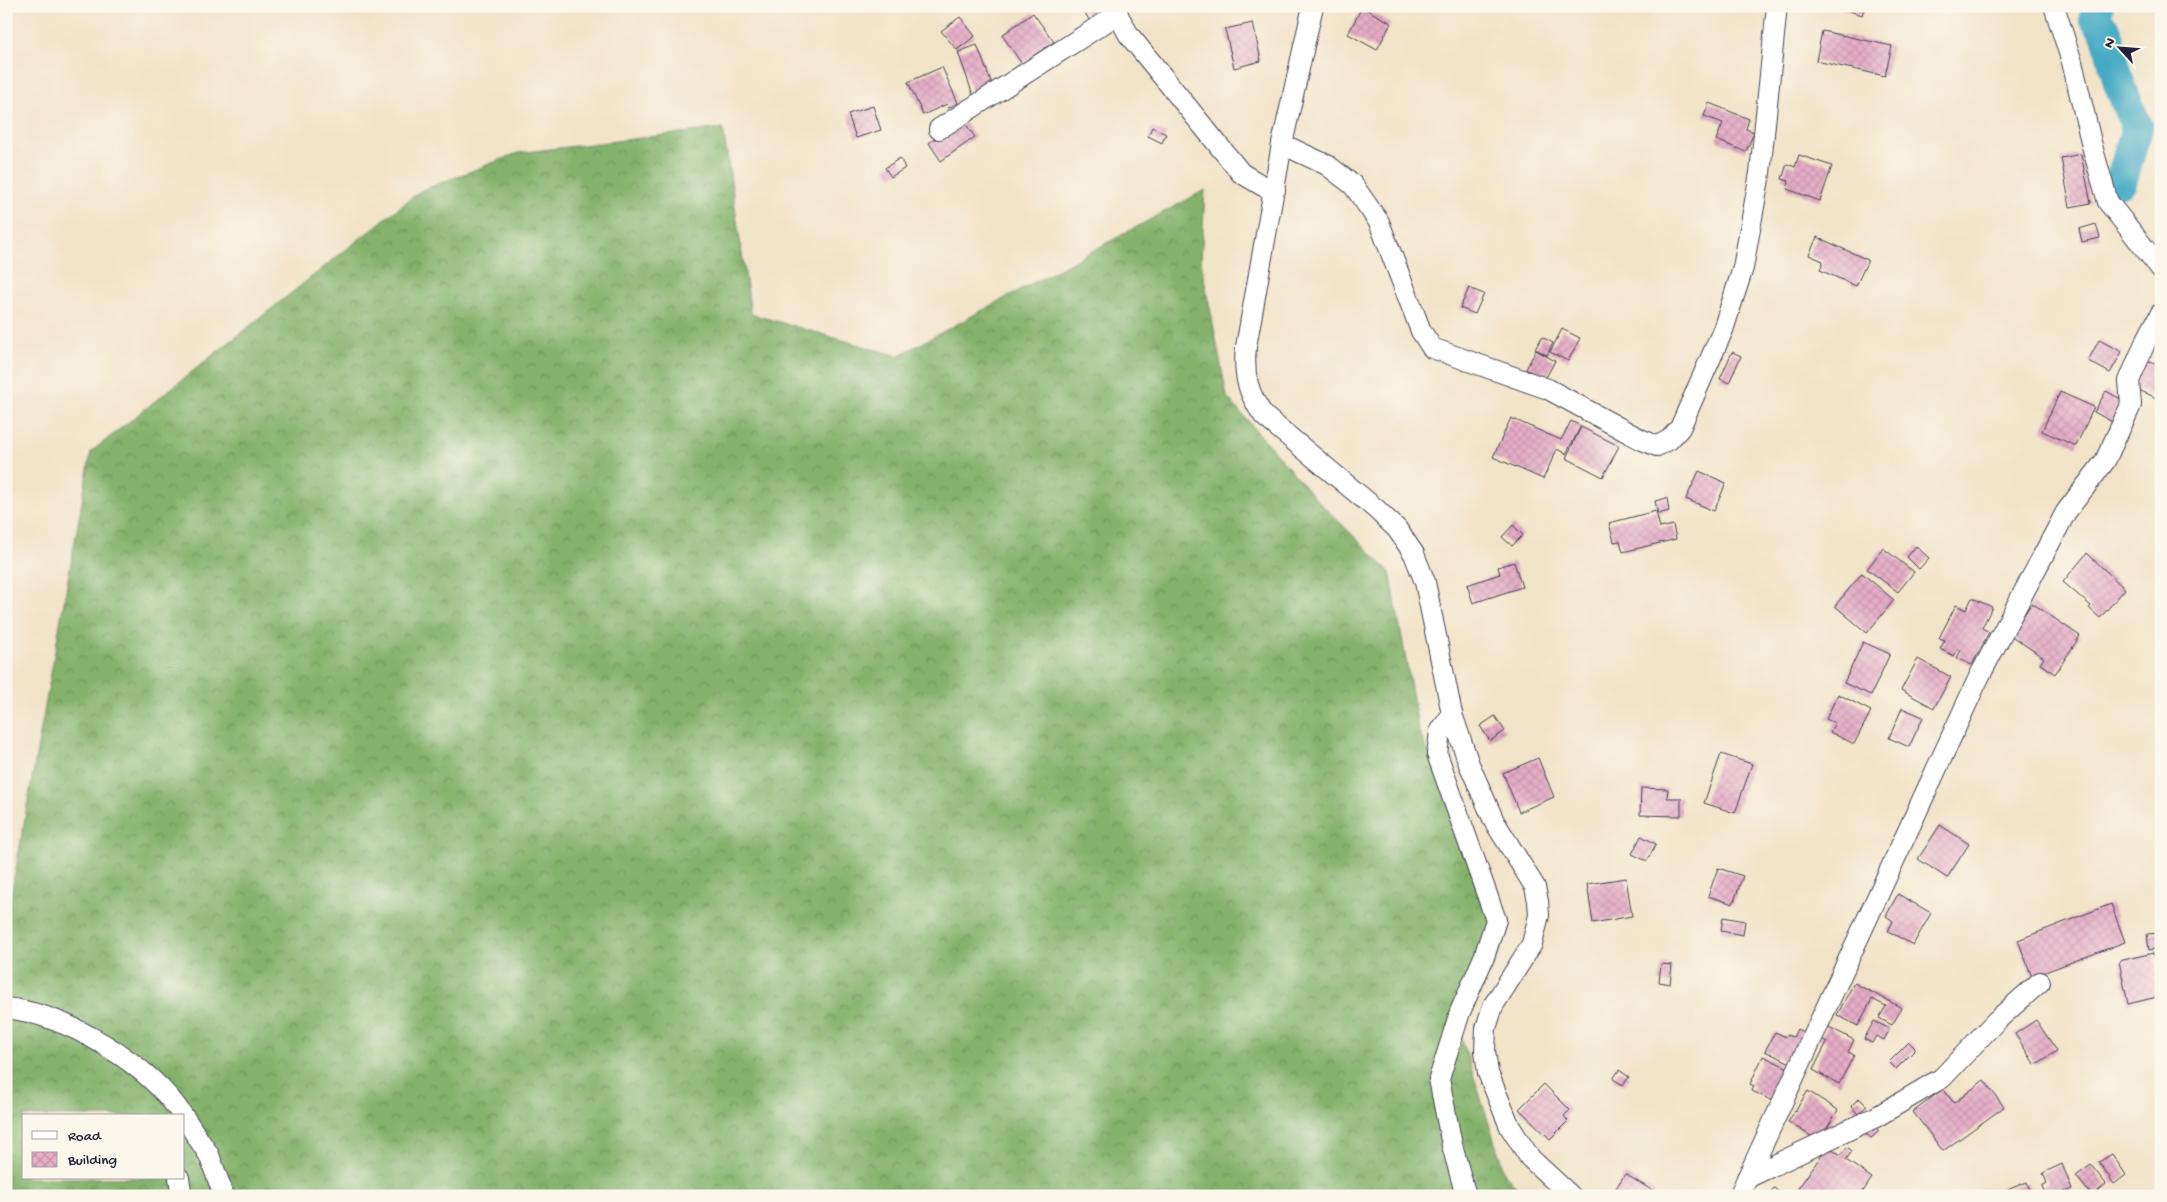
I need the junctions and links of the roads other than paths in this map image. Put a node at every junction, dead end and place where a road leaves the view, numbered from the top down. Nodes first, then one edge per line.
1 (1313, 6) edge
2 (1777, 6) edge
3 (2054, 6) edge
4 (1116, 10) edge
5 (939, 129) dead end
6 (1282, 144) junction
7 (1275, 190) junction
8 (2161, 269) edge
9 (2161, 313) edge
10 (1452, 714) junction
11 (2040, 982) dead end
12 (6, 1008) edge
13 (182, 1114) edge
14 (185, 1119) edge
15 (179, 1180) edge
16 (1743, 1187) edge
17 (182, 1196) edge
18 (224, 1196) edge
19 (1466, 1196) edge
20 (1571, 1196) edge

1 - 6 street
2 - 6 street
3 - 8 street
4 - 5 street
4 - 7 street
6 - 7 street
7 - 10 street
9 - 16 street
10 - 19 street
10 - 20 street
11 - 16 street
12 - 13 street
14 - 18 street
15 - 17 street

